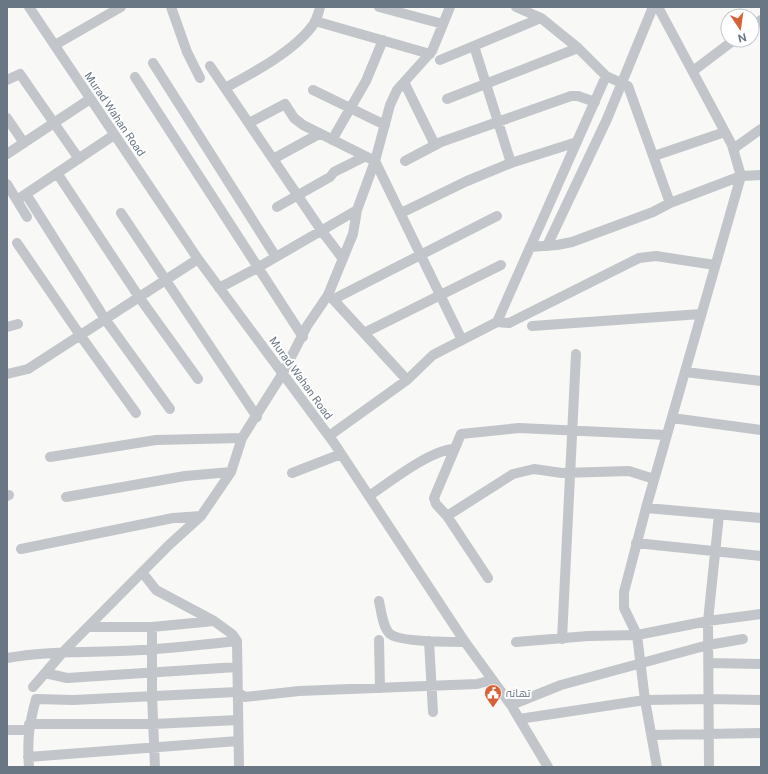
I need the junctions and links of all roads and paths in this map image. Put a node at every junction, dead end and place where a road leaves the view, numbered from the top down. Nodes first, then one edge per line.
1 (29, 7) edge
2 (121, 7) edge
3 (170, 7) edge
4 (320, 7) edge
5 (379, 7) edge
6 (450, 7) edge
7 (516, 7) edge
8 (652, 7) edge
9 (658, 7) edge
10 (541, 18) junction
11 (315, 21) junction
12 (443, 24) junction
13 (383, 40) junction
14 (55, 45) junction
15 (474, 46) junction
16 (578, 48) junction
17 (723, 48) edge
18 (430, 54) junction
19 (440, 60) dead end
20 (153, 63) dead end
21 (210, 66) dead end
22 (693, 71) junction
23 (606, 76) junction
24 (135, 77) dead end
25 (200, 78) dead end
26 (7, 80) edge
27 (404, 82) junction
28 (621, 82) junction
29 (487, 84) junction
30 (225, 88) junction
31 (313, 90) dead end
32 (90, 99) junction
33 (447, 99) dead end
34 (595, 102) junction
35 (351, 108) junction
36 (7, 118) edge
37 (498, 121) junction
38 (54, 122) junction
39 (249, 123) junction
40 (384, 125) junction
41 (761, 128) edge
42 (725, 132) junction
43 (319, 134) junction
44 (114, 135) junction
45 (332, 140) junction
46 (577, 142) junction
47 (24, 143) junction
48 (435, 145) junction
49 (734, 149) junction
50 (7, 154) edge
51 (654, 156) junction
52 (364, 157) junction
53 (79, 159) junction
54 (273, 159) junction
55 (375, 161) junction
56 (405, 161) dead end
57 (511, 163) junction
58 (57, 173) junction
59 (741, 176) junction
60 (761, 176) edge
61 (7, 184) edge
62 (26, 194) junction
63 (298, 196) junction
64 (17, 200) junction
65 (670, 203) junction
66 (277, 207) dead end
67 (357, 210) junction
68 (121, 213) dead end
69 (401, 213) junction
70 (497, 216) dead end
71 (28, 217) dead end
72 (321, 230) junction
73 (17, 243) dead end
74 (547, 246) junction
75 (530, 247) junction
76 (421, 254) junction
77 (276, 257) junction
78 (198, 258) junction
79 (343, 259) junction
80 (501, 265) dead end
81 (715, 265) junction
82 (257, 268) junction
83 (165, 278) junction
84 (219, 288) junction
85 (441, 296) junction
86 (139, 297) junction
87 (331, 297) junction
88 (701, 314) junction
89 (105, 319) junction
90 (497, 322) junction
91 (18, 324) dead end
92 (532, 326) dead end
93 (7, 327) edge
94 (364, 333) junction
95 (80, 335) junction
96 (303, 337) junction
97 (462, 340) junction
98 (576, 354) dead end
99 (685, 372) junction
100 (283, 373) junction
101 (7, 374) edge
102 (198, 379) dead end
103 (407, 380) junction
104 (761, 381) edge
105 (170, 409) dead end
106 (136, 413) dead end
107 (257, 417) junction
108 (672, 418) junction
109 (761, 430) edge
110 (572, 431) junction
111 (667, 435) junction
112 (329, 436) junction
113 (242, 438) junction
114 (454, 449) junction
115 (341, 454) junction
116 (50, 457) dead end
117 (231, 472) junction
118 (570, 472) junction
119 (292, 473) dead end
120 (654, 479) junction
121 (369, 496) junction
122 (66, 497) dead end
123 (646, 508) junction
124 (201, 516) junction
125 (447, 516) junction
126 (719, 516) junction
127 (761, 518) edge
128 (636, 543) junction
129 (21, 549) dead end
130 (715, 551) junction
131 (761, 556) edge
132 (142, 572) junction
133 (488, 578) dead end
134 (379, 601) dead end
135 (761, 614) edge
136 (214, 621) junction
137 (708, 621) junction
138 (88, 627) junction
139 (152, 627) junction
140 (637, 635) junction
141 (562, 639) junction
142 (742, 639) dead end
143 (380, 640) dead end
144 (237, 641) junction
145 (429, 641) junction
146 (465, 642) junction
147 (516, 642) dead end
148 (708, 646) junction
149 (152, 650) junction
150 (64, 652) junction
151 (7, 658) edge
152 (641, 663) junction
153 (709, 663) junction
154 (761, 664) edge
155 (237, 667) junction
156 (45, 673) junction
157 (152, 673) junction
158 (492, 680) junction
159 (432, 686) junction
160 (33, 687) dead end
161 (380, 688) junction
162 (237, 692) junction
163 (152, 695) junction
164 (710, 699) junction
165 (645, 700) junction
166 (761, 700) edge
167 (511, 705) junction
168 (433, 712) dead end
169 (519, 719) junction
170 (238, 720) junction
171 (153, 724) junction
172 (29, 727) junction
173 (7, 730) edge
174 (761, 733) edge
175 (709, 734) junction
176 (652, 735) junction
177 (238, 741) junction
178 (154, 748) junction
179 (29, 762) edge
180 (155, 767) edge
181 (239, 767) edge
182 (548, 767) edge
183 (657, 767) edge
184 (709, 767) edge

1 - 14 street, Murad Wahan Road
2 - 14 street
3 - 25 street
4 - 11 street
5 - 12 street
6 - 12 street
7 - 10 street
8 - 28 street
9 - 22 street
10 - 15 street
10 - 16 street
11 - 13 street
11 - 30 street
12 - 18 street
13 - 18 street
13 - 35 street
14 - 32 street, Murad Wahan Road
15 - 19 street
15 - 29 street
16 - 23 street
16 - 29 street
17 - 22 street
18 - 27 street
20 - 77 street
21 - 30 street
22 - 42 street
23 - 28 street
23 - 34 street
24 - 82 street
26 - 38 street
27 - 40 street
27 - 48 street
28 - 51 street
28 - 74 street
29 - 33 street
29 - 37 street
30 - 39 street
31 - 35 street
32 - 38 street
32 - 44 street, Murad Wahan Road
34 - 37 street
34 - 46 street
35 - 40 street
35 - 45 street
36 - 47 street
37 - 48 street
37 - 57 street
38 - 47 street
38 - 53 street
39 - 43 street
39 - 54 street
40 - 55 street
41 - 49 street
42 - 49 street
42 - 51 street
43 - 45 street
43 - 54 street
44 - 53 street
44 - 78 street, Murad Wahan Road
45 - 52 street
46 - 57 street
46 - 75 street
47 - 50 street
48 - 56 street
49 - 59 street
51 - 65 street
52 - 55 street
52 - 63 street
53 - 58 street
54 - 63 street
55 - 67 street
55 - 69 street
57 - 69 street
58 - 62 street
58 - 86 street
59 - 60 street
59 - 65 street
59 - 81 street
61 - 64 street
62 - 64 street
62 - 89 street
63 - 66 street
63 - 72 street
64 - 71 street
65 - 74 street
67 - 72 street
67 - 79 street
68 - 83 street
69 - 76 street
70 - 76 street
72 - 77 street
72 - 79 street
73 - 95 street
74 - 75 street
75 - 90 street
76 - 85 street
76 - 87 street
77 - 82 street
78 - 83 street
78 - 84 street, Murad Wahan Road
79 - 87 street
80 - 85 street
81 - 88 street
81 - 90 street
82 - 84 street
82 - 96 street
83 - 86 street
83 - 107 street
84 - 100 street, Murad Wahan Road
85 - 94 street
85 - 97 street
86 - 89 street
86 - 102 street
87 - 94 street
87 - 96 street
88 - 92 street
88 - 99 street
89 - 95 street
89 - 105 street
90 - 97 street
91 - 93 street
94 - 103 street
95 - 101 street
95 - 106 street
96 - 100 street
97 - 103 street
98 - 110 street
99 - 104 street
99 - 108 street
100 - 107 street
100 - 112 street, Murad Wahan Road
103 - 112 street
107 - 113 street
108 - 109 street
108 - 111 street
110 - 111 street
110 - 114 street
110 - 118 street
111 - 120 street
112 - 115 street, Murad Wahan Road
113 - 116 street
113 - 117 street
114 - 121 street
114 - 125 street
115 - 119 street
115 - 121 street, Murad Wahan Road
117 - 122 street
117 - 124 street
118 - 120 street
118 - 125 street
118 - 141 street
120 - 123 street
121 - 146 street, Murad Wahan Road
123 - 126 street
123 - 128 street
124 - 129 street
124 - 132 street
125 - 133 street
126 - 127 street
126 - 130 street
128 - 130 street
128 - 140 street
130 - 131 street
130 - 137 street
132 - 136 street
132 - 138 street
134 - 145 street
135 - 137 street
136 - 139 street
136 - 144 street
137 - 140 street
137 - 148 street
138 - 139 street
138 - 150 street
139 - 149 street
140 - 141 street
140 - 152 street
141 - 147 street
142 - 148 street
143 - 161 street
144 - 149 street
144 - 155 street
145 - 146 street
145 - 159 street
146 - 158 street, Murad Wahan Road
148 - 152 street
148 - 153 street
149 - 150 street
149 - 157 street
150 - 151 street
150 - 156 street
152 - 165 street
152 - 167 street
153 - 154 street
153 - 164 street
155 - 157 street
155 - 162 street
156 - 157 street
156 - 160 street
157 - 163 street
158 - 159 street
158 - 167 street, Murad Wahan Road
159 - 161 street
159 - 168 street
161 - 162 street
162 - 163 street
162 - 170 street
163 - 171 street
163 - 172 street
164 - 165 street
164 - 166 street
164 - 175 street
165 - 169 street
165 - 176 street
167 - 169 street, Murad Wahan Road
169 - 182 street, Murad Wahan Road
170 - 171 street
170 - 177 street
171 - 172 street
171 - 178 street
172 - 173 street
172 - 179 street
174 - 175 street
175 - 176 street
175 - 184 street
176 - 183 street
177 - 178 street
177 - 181 street
178 - 179 street
178 - 180 street

